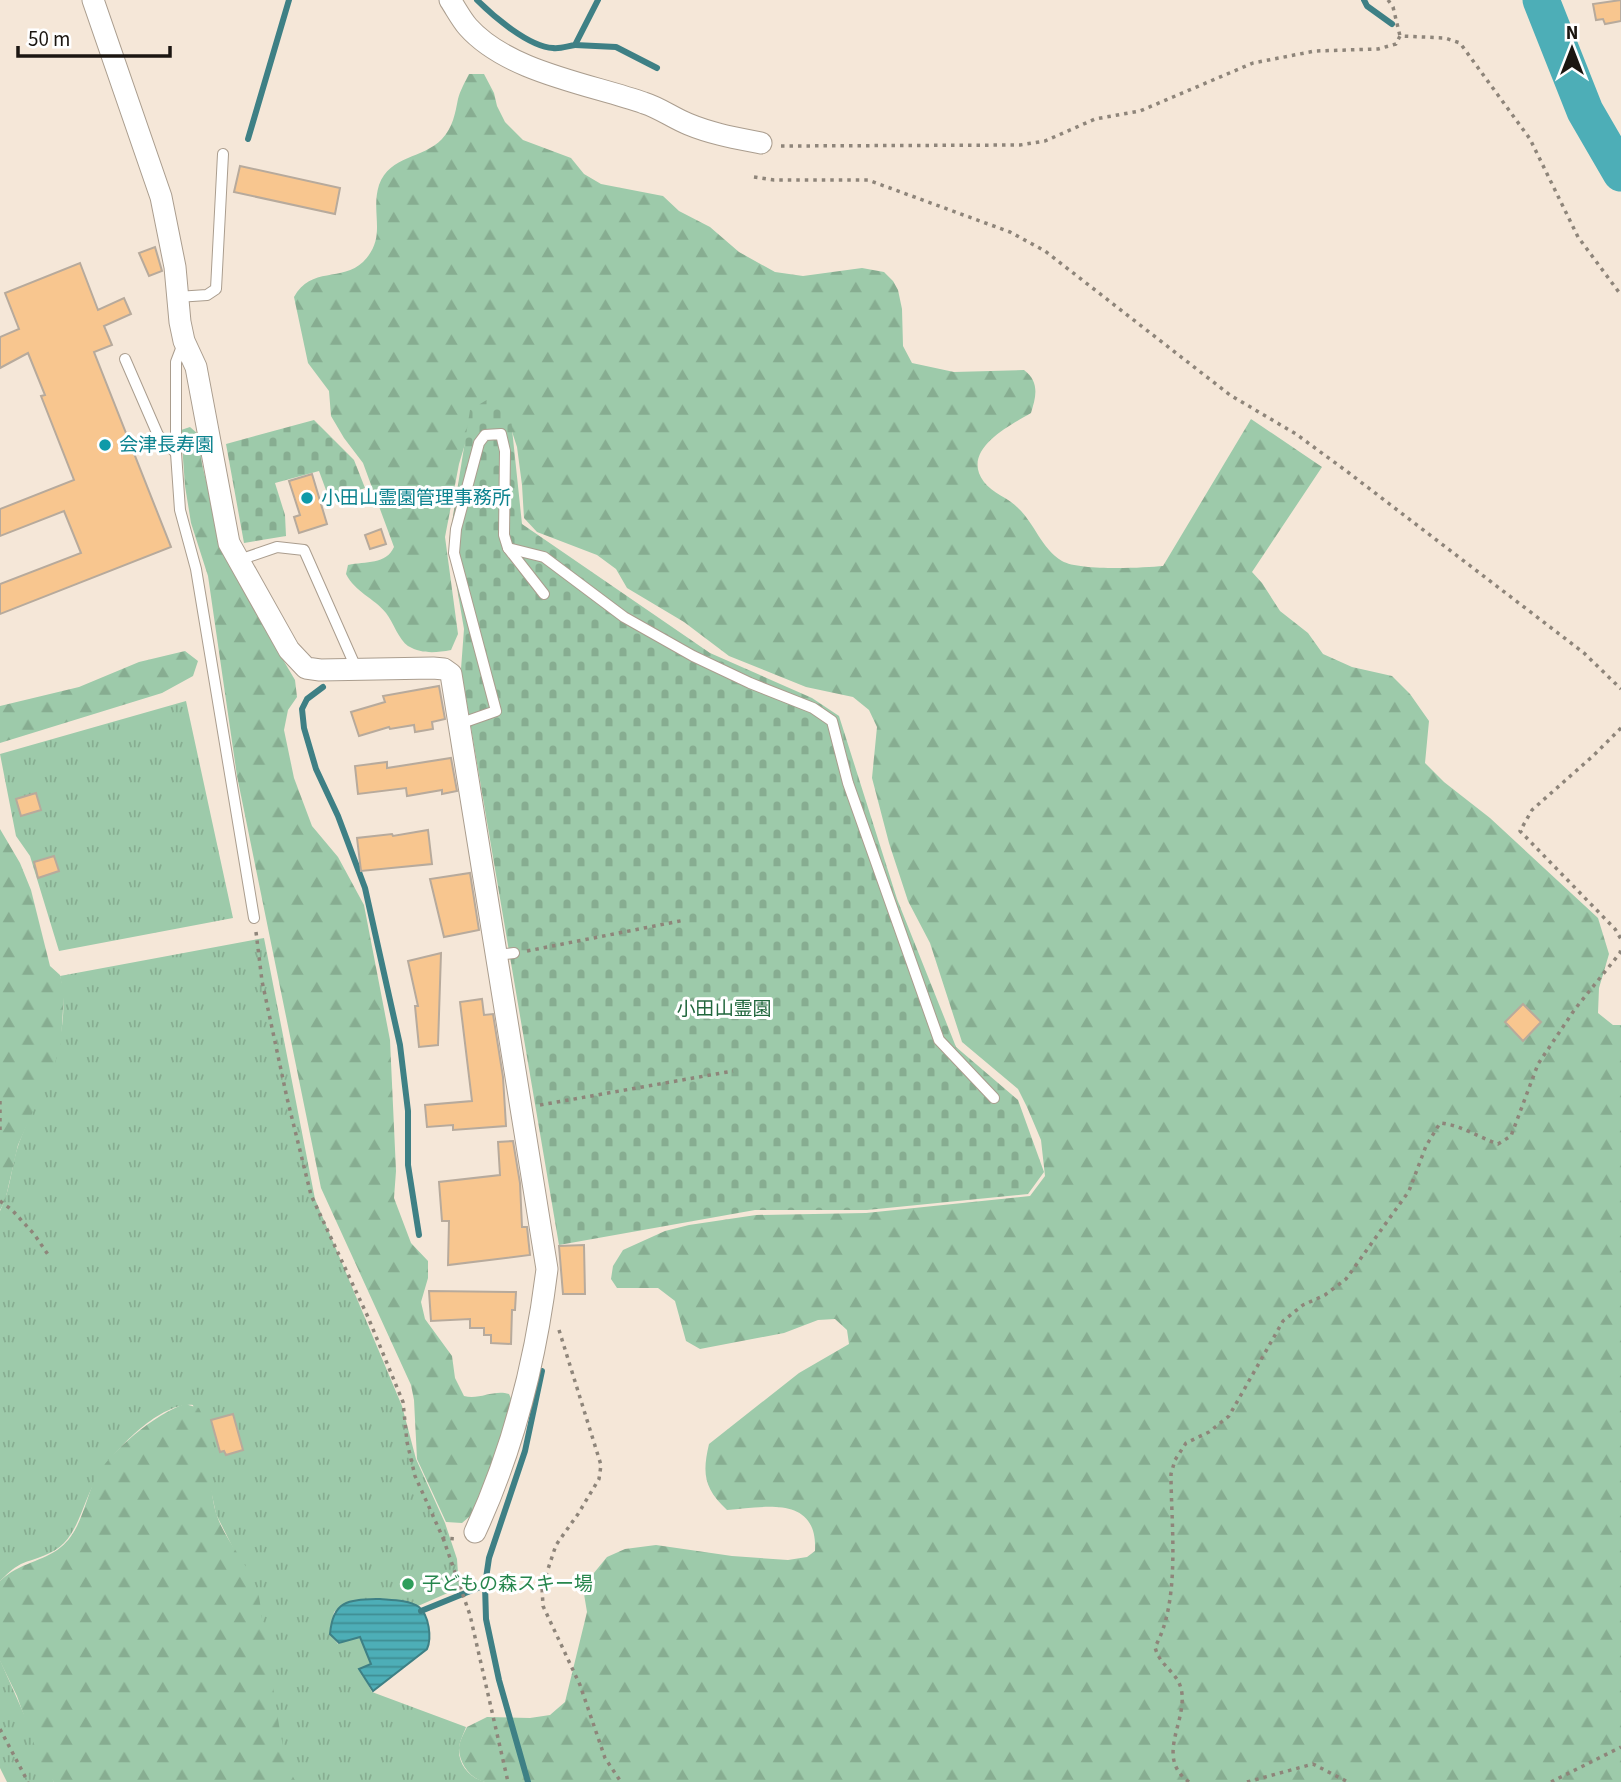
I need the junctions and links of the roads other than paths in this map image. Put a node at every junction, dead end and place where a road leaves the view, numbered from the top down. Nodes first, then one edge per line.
1 (93, 0) edge
2 (450, 0) edge
3 (761, 143) road end
4 (223, 154) dead end
5 (177, 298) junction
6 (184, 341) junction
7 (125, 359) dead end
8 (176, 453) junction
9 (508, 548) junction
10 (239, 560) junction
11 (544, 594) dead end
12 (357, 670) junction
13 (459, 724) junction
14 (254, 918) road end
15 (994, 1098) dead end
16 (475, 1532) road end

1 - 5 street
2 - 3 street
4 - 5 lane
5 - 6 street
6 - 8 lane
6 - 10 street
7 - 8 lane
8 - 14 lane
9 - 11 lane
9 - 13 lane
9 - 15 lane
10 - 12 street
10 - 12 lane
12 - 13 street
13 - 16 street

